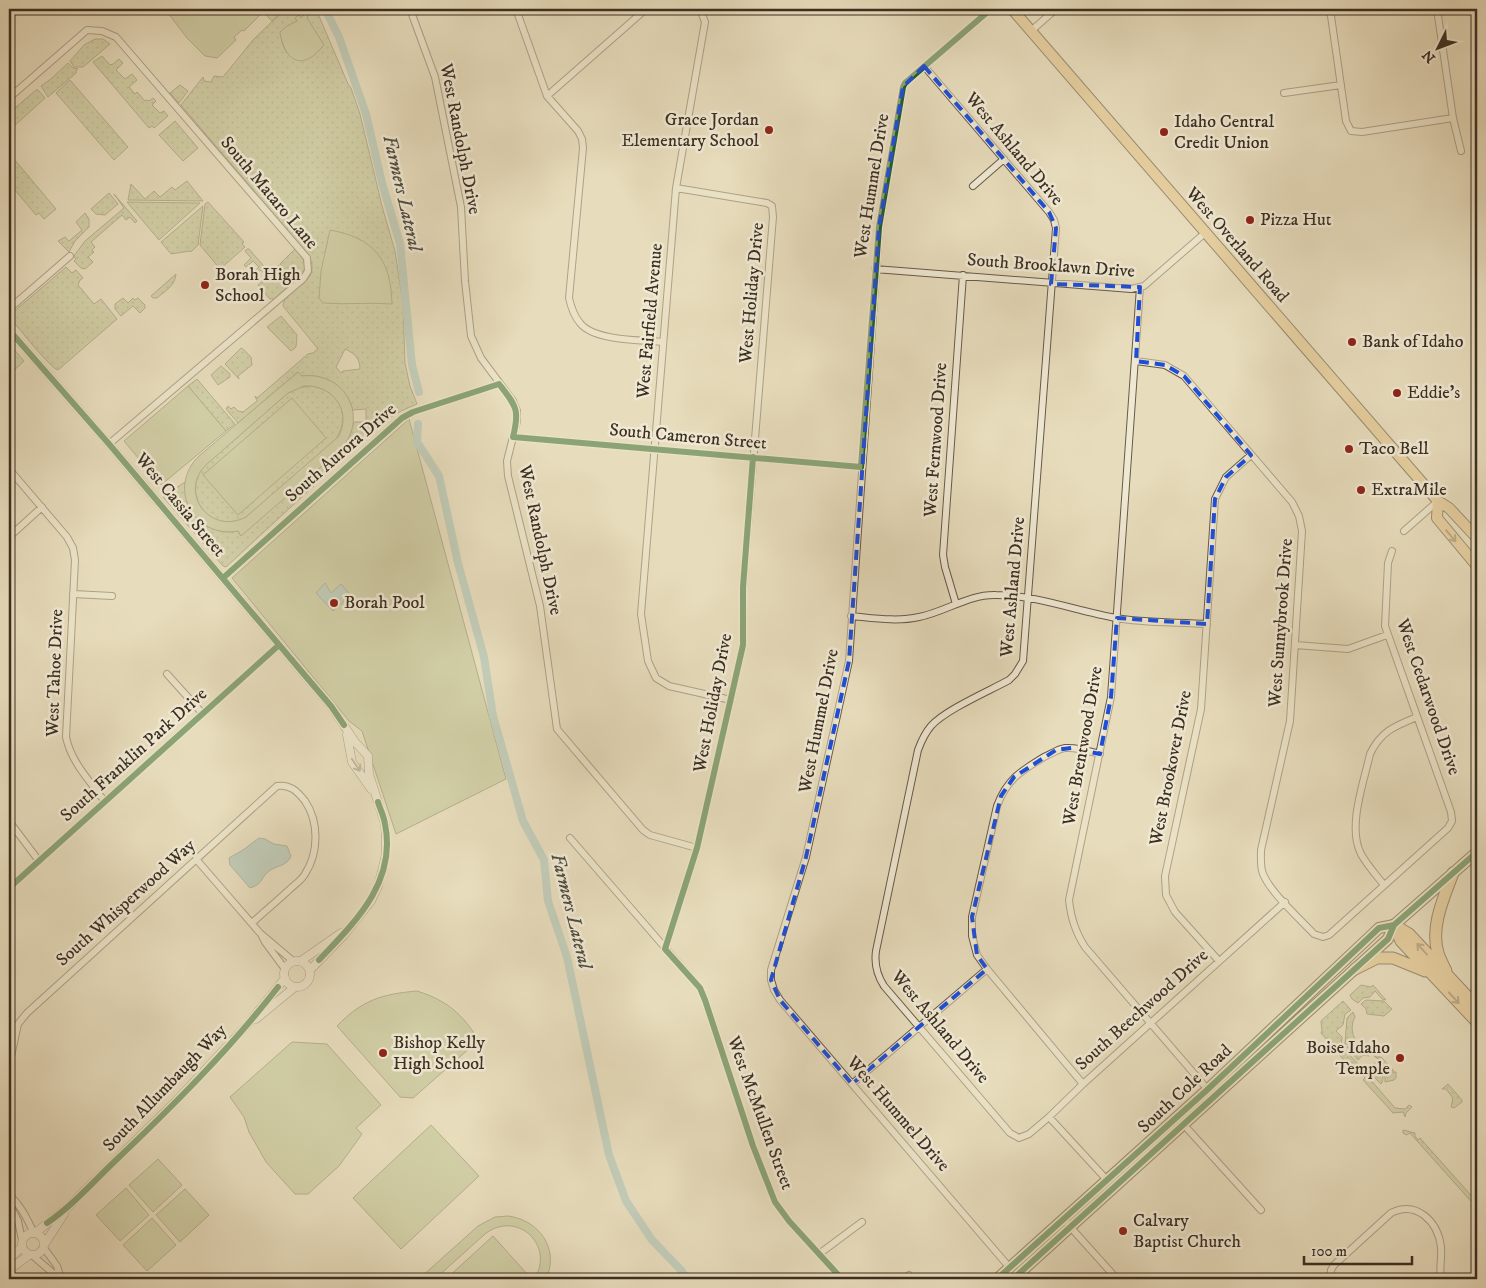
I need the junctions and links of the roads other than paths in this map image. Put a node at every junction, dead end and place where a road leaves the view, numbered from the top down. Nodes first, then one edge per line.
1 (410, 9) edge
2 (516, 9) edge
3 (646, 9) edge
4 (700, 9) edge
5 (991, 9) edge
6 (1012, 9) edge
7 (1056, 9) edge
8 (1330, 9) edge
9 (1437, 9) edge
10 (1032, 31) junction
11 (924, 66) junction
12 (1341, 85) junction
13 (1284, 93) dead end
14 (548, 96) junction
15 (9, 98) edge
16 (1453, 118) junction
17 (1461, 151) dead end
18 (1004, 159) junction
19 (973, 186) dead end
20 (676, 188) junction
21 (1205, 233) junction
22 (70, 256) dead end
23 (875, 269) junction
24 (963, 275) junction
25 (1051, 284) junction
26 (1140, 288) junction
27 (9, 309) edge
28 (9, 330) edge
29 (663, 342) junction
30 (1136, 362) junction
31 (499, 384) junction
32 (513, 437) junction
33 (109, 444) junction
34 (654, 449) junction
35 (1251, 455) junction
36 (753, 457) junction
37 (861, 466) junction
38 (9, 469) edge
39 (1438, 501) junction
40 (42, 507) junction
41 (1404, 531) dead end
42 (9, 536) edge
43 (1477, 538) edge
44 (1392, 551) dead end
45 (1477, 566) edge
46 (222, 578) junction
47 (73, 594) junction
48 (112, 596) dead end
49 (1029, 597) junction
50 (956, 604) junction
51 (851, 616) junction
52 (1117, 618) junction
53 (1207, 624) junction
54 (1387, 634) junction
55 (279, 645) junction
56 (1295, 645) junction
57 (166, 674) dead end
58 (731, 700) junction
59 (203, 714) junction
60 (1417, 717) junction
61 (344, 725) junction
62 (1100, 754) junction
63 (105, 802) junction
64 (378, 802) junction
65 (9, 821) edge
66 (570, 838) dead end
67 (697, 848) junction
68 (1477, 852) edge
69 (196, 859) junction
70 (39, 861) junction
71 (1453, 873) junction
72 (1384, 885) junction
73 (9, 888) edge
74 (1285, 902) junction
75 (252, 924) junction
76 (1394, 925) junction
77 (347, 929) junction
78 (260, 933) junction
79 (666, 949) junction
80 (297, 961) junction
81 (1219, 961) junction
82 (285, 968) junction
83 (1355, 969) junction
84 (310, 970) junction
85 (987, 970) junction
86 (1431, 974) junction
87 (1448, 977) junction
88 (285, 978) junction
89 (295, 987) junction
90 (1477, 1007) edge
91 (1477, 1022) edge
92 (1151, 1023) junction
93 (248, 1024) junction
94 (919, 1027) junction
95 (9, 1066) edge
96 (852, 1084) junction
97 (1083, 1084) junction
98 (1211, 1094) junction
99 (1049, 1117) junction
100 (1184, 1125) junction
101 (1019, 1138) joint
102 (1140, 1151) junction
103 (1130, 1174) junction
104 (1107, 1180) junction
105 (9, 1195) edge
106 (9, 1203) edge
107 (69, 1206) junction
108 (1261, 1210) dead end
109 (862, 1222) dead end
110 (1067, 1224) junction
111 (34, 1233) junction
112 (22, 1243) junction
113 (44, 1246) junction
114 (820, 1254) junction
115 (31, 1255) junction
116 (9, 1259) edge
117 (1010, 1268) junction
118 (9, 1270) edge
119 (61, 1279) edge
120 (842, 1279) edge
121 (997, 1279) edge
122 (1013, 1279) edge
123 (1117, 1279) edge
124 (1330, 1279) edge
125 (1441, 1279) edge

1 - 31 street, West Randolph Drive
2 - 14 street
3 - 14 street
4 - 20 street, West Fairfield Avenue
5 - 11 street, West Hummel Drive
6 - 10 main road, West Overland Road
7 - 10 street
8 - 12 street
9 - 16 street
10 - 21 main road, West Overland Road
11 - 18 street, West Ashland Drive
11 - 23 street, West Hummel Drive
12 - 13 street
12 - 16 street
14 - 29 street
15 - 33 street, South Mataro Lane
16 - 17 street
18 - 19 street
18 - 25 street, West Ashland Drive
20 - 29 street, West Fairfield Avenue
20 - 36 street, West Holiday Drive
21 - 26 street, South Brooklawn Drive
21 - 39 main road, West Overland Road
22 - 27 street
23 - 24 street, South Brooklawn Drive
23 - 37 street, West Hummel Drive
24 - 25 street, South Brooklawn Drive
24 - 50 street, West Fernwood Drive
25 - 26 street, South Brooklawn Drive
25 - 49 street, West Ashland Drive
26 - 30 street, West Brentwood Drive
28 - 33 street, West Cassia Street
29 - 34 street, West Fairfield Avenue
30 - 35 street, West Sunnybrook Drive
30 - 52 street, West Brentwood Drive
31 - 32 street, West Randolph Drive
31 - 46 street, South Aurora Drive
32 - 34 street, South Cameron Street
32 - 67 street, West Randolph Drive
33 - 46 street, West Cassia Street
34 - 36 street, South Cameron Street
34 - 58 street, West Fairfield Avenue
35 - 53 street, West Brookover Drive
35 - 56 street, West Sunnybrook Drive
36 - 37 street, South Cameron Street
36 - 58 street, West Holiday Drive
37 - 51 street, West Hummel Drive
38 - 40 street, West Tahoe Drive
39 - 41 street
39 - 43 main road, West Overland Road
39 -> 45 main road
40 - 42 street
40 - 47 street, West Tahoe Drive
44 - 54 street, West Cedarwood Drive
46 - 55 street, West Cassia Street
47 - 48 street, West Tahoe Drive
47 - 63 street, West Tahoe Drive
49 - 50 street
49 - 52 street
49 - 94 street, West Ashland Drive
50 - 51 street
51 - 96 street, West Hummel Drive
52 - 53 street
52 - 62 street, West Brentwood Drive
53 - 81 street, West Brookover Drive
54 - 56 street
54 - 60 street, West Cedarwood Drive
55 - 59 street, South Franklin Park Drive
55 - 61 street, West Cassia Street
56 - 74 street, West Sunnybrook Drive
57 - 59 street
58 - 67 street, West Holiday Drive
59 - 63 street, South Franklin Park Drive
60 - 72 street
60 - 72 street, West Cedarwood Drive
61 -> 64 street
61 - 64 street
62 - 85 street
62 - 92 street, West Brentwood Drive
63 - 70 street, South Franklin Park Drive
64 - 77 street
65 - 70 street
66 - 79 street, West McMullen Street
67 - 79 street, West Holiday Drive
68 - 71 main road, South Cole Road
69 - 75 street
69 - 75 street, South Whisperwood Way
69 - 95 street, South Whisperwood Way
70 - 73 street, South Franklin Park Drive
71 - 76 main road, South Cole Road
71 - 87 highway
72 - 74 street, West Sunnybrook Drive
74 - 81 street, South Beechwood Drive
75 - 78 street
76 - 83 main road, South Cole Road
76 - 86 highway
87 -> 76 highway
76 - 98 main road, South Cole Road
77 - 80 street
77 - 84 street
78 - 80 street
78 - 82 street
79 - 114 street, West McMullen Street
80 - 82 street
80 - 84 street
81 - 92 street, South Beechwood Drive
82 - 88 street
83 - 86 highway
83 - 98 main road, South Cole Road
84 - 89 street
85 - 94 street
85 - 97 street
86 -> 91 highway
87 - 90 highway
88 - 89 street
88 - 93 street, South Allumbaugh Way
89 - 93 street, South Allumbaugh Way
92 - 97 street, South Beechwood Drive
92 - 98 street, West Brentwood Drive
93 - 107 street, South Allumbaugh Way
94 - 96 street
94 - 101 street, West Ashland Drive
96 - 117 street, West Hummel Drive
97 - 99 street, South Beechwood Drive
98 - 100 main road, South Cole Road
98 - 102 main road, South Cole Road
99 - 101 street, South Beechwood Drive
99 - 104 street
100 - 103 main road, South Cole Road
100 - 108 street
102 - 103 main road
102 - 104 main road, South Cole Road
103 - 110 main road, South Cole Road
104 - 110 main road, South Cole Road
105 - 111 street
106 - 112 street
107 - 111 street, South Allumbaugh Way
107 - 113 street, South Allumbaugh Way
109 - 114 street
110 - 117 main road, South Cole Road
110 - 122 main road, South Cole Road
110 - 123 street
111 - 112 street
111 - 113 street
112 - 115 street
112 - 116 street
113 - 115 street
113 - 119 street
114 - 120 street, West McMullen Street
115 - 118 street
115 - 119 street
117 - 121 main road, South Cole Road
124 - 125 street

